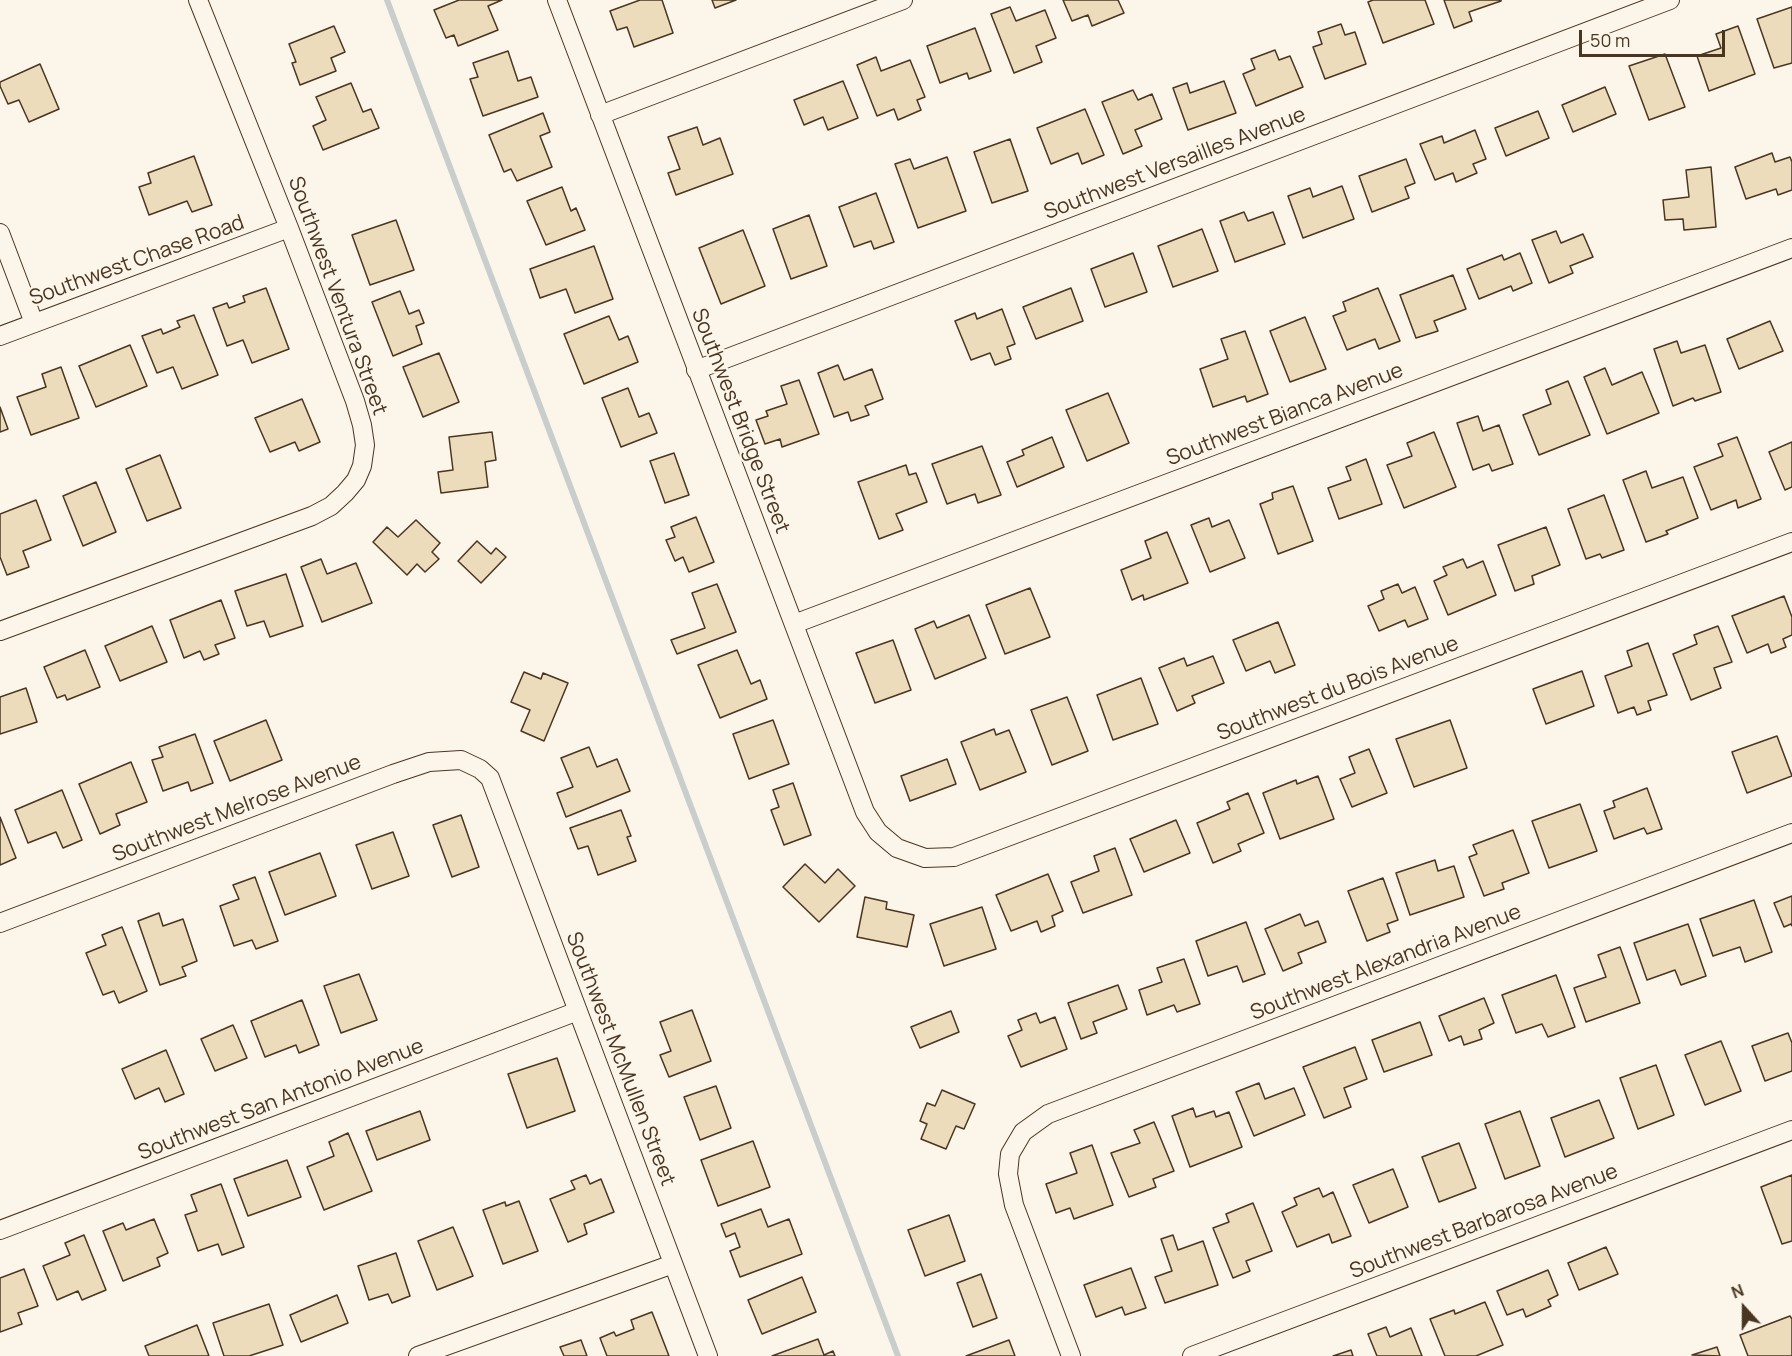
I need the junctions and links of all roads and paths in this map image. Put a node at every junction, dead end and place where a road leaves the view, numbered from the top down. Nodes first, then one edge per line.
1 (198, 0) edge
2 (557, 0) edge
3 (903, 0) edge
4 (1670, 0) edge
5 (600, 115) junction
6 (289, 228) junction
7 (0, 233) edge
8 (1792, 248) edge
9 (34, 323) junction
10 (0, 336) edge
11 (696, 370) junction
12 (1792, 542) edge
13 (794, 624) junction
14 (0, 631) edge
15 (490, 778) joint
16 (1792, 833) edge
17 (897, 848) joint
18 (0, 923) edge
19 (578, 1011) junction
20 (1792, 1130) edge
21 (0, 1230) edge
22 (673, 1264) junction
23 (418, 1356) edge
24 (708, 1356) edge
25 (1071, 1356) edge
26 (1192, 1356) edge

1 - 6 street, Southwest Ventura Street
2 - 5 street, Southwest Bridge Street
3 - 5 street
4 - 11 street, Southwest Versailles Avenue
5 - 11 street, Southwest Bridge Street
6 - 9 street, Southwest Chase Road
6 - 14 street, Southwest Ventura Street
7 - 9 street
8 - 13 street, Southwest Bianca Avenue
9 - 10 street, Southwest Chase Road
11 - 13 street, Southwest Bridge Street
12 - 17 street, Southwest du Bois Avenue
13 - 17 street, Southwest Bridge Street
15 - 18 street, Southwest Melrose Avenue
15 - 19 street, Southwest McMullen Street
16 - 25 street, Southwest Alexandria Avenue
19 - 21 street, Southwest San Antonio Avenue
19 - 22 street, Southwest McMullen Street
20 - 26 street, Southwest Barbarosa Avenue
22 - 23 street
22 - 24 street, Southwest McMullen Street

